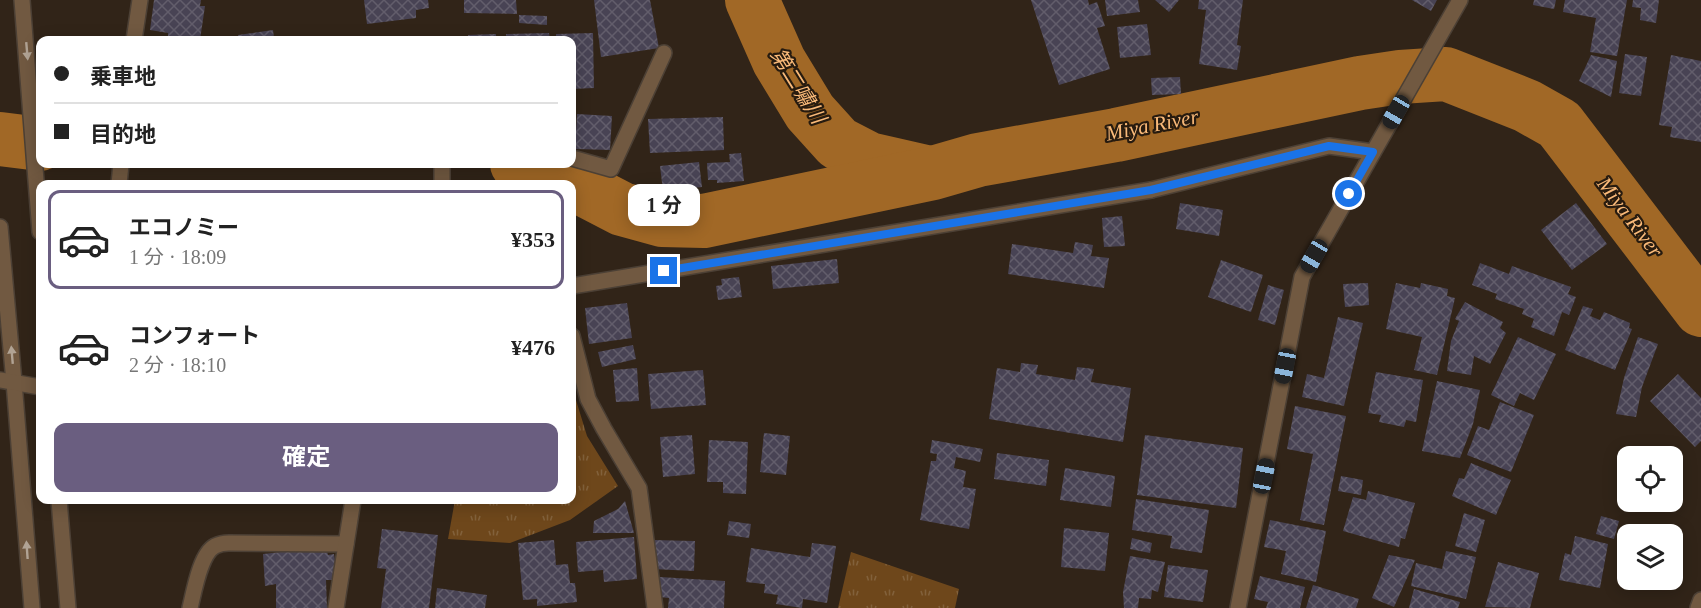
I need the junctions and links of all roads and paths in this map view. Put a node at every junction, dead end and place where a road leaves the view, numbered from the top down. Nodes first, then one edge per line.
1 (22, 0) edge
2 (140, 0) edge
3 (1460, 0) edge
4 (135, 36) edge
5 (664, 53) dead end
6 (1373, 152) junction
7 (576, 159) edge
8 (36, 167) edge
9 (0, 227) edge
10 (576, 285) edge
11 (576, 352) edge
12 (7, 381) edge
13 (36, 386) edge
14 (59, 504) edge
15 (352, 504) edge
16 (346, 544) junction
17 (1701, 600) edge
18 (32, 608) edge
19 (68, 608) edge
20 (190, 608) edge
21 (336, 608) edge
22 (655, 608) edge
23 (1238, 608) edge
24 (1698, 608) edge

1 -> 8 street
2 - 4 street
3 - 6 street
5 - 7 street
6 - 10 street
6 - 23 street
12 -> 9 street
11 - 22 street
12 - 13 street
18 -> 12 street
14 - 19 street
15 - 16 street
16 - 20 street
16 - 21 street
17 - 24 street

